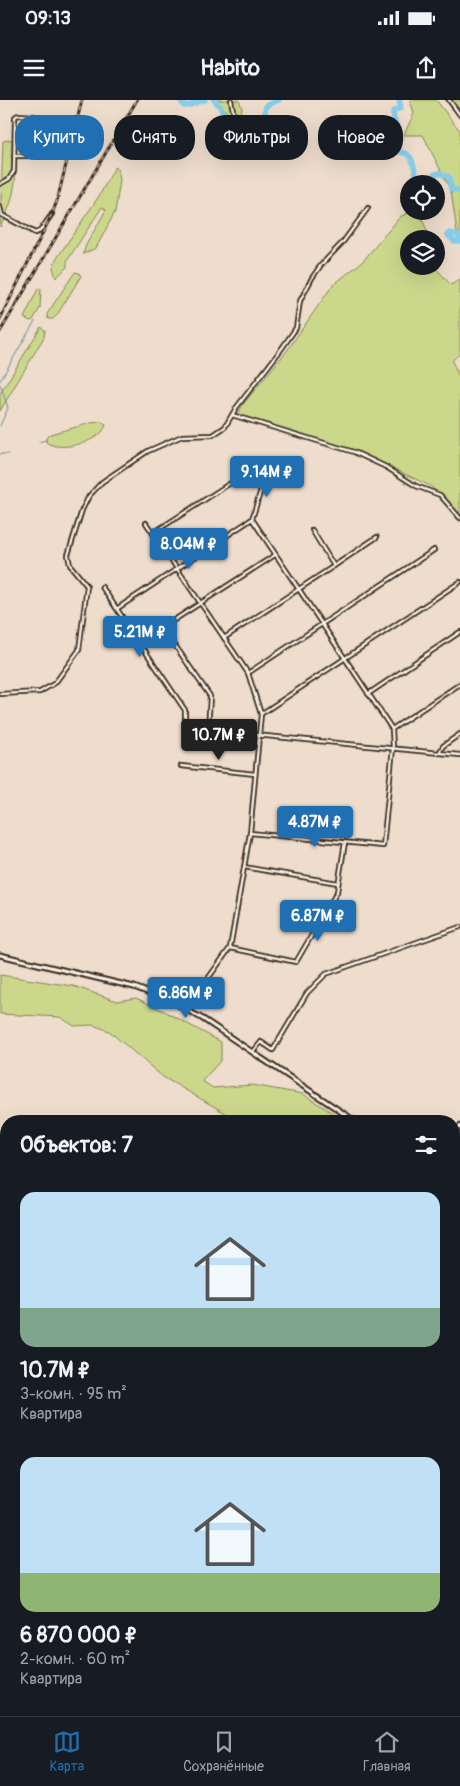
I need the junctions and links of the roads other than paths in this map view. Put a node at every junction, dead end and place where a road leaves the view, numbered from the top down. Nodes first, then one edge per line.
1 (231, 100) edge
2 (449, 100) edge
3 (234, 115) edge
4 (460, 115) edge
5 (14, 156) junction
6 (0, 184) edge
7 (0, 207) edge
8 (368, 208) dead end
9 (52, 214) dead end
10 (2, 215) junction
11 (0, 219) edge
12 (232, 416) junction
13 (266, 473) dead end
14 (229, 484) dead end
15 (460, 518) edge
16 (252, 519) junction
17 (146, 523) dead end
18 (312, 530) dead end
19 (154, 533) junction
20 (378, 537) dead end
21 (434, 550) dead end
22 (275, 554) junction
23 (334, 566) junction
24 (177, 568) junction
25 (460, 582) edge
26 (102, 586) dead end
27 (298, 589) junction
28 (200, 602) junction
29 (118, 608) junction
30 (321, 624) junction
31 (163, 628) junction
32 (460, 632) edge
33 (224, 638) junction
34 (140, 642) junction
35 (344, 659) junction
36 (248, 673) junction
37 (460, 684) edge
38 (0, 694) edge
39 (368, 694) junction
40 (261, 714) junction
41 (392, 729) junction
42 (208, 730) junction
43 (258, 734) junction
44 (460, 734) edge
45 (393, 748) junction
46 (439, 752) junction
47 (460, 755) edge
48 (181, 766) dead end
49 (255, 774) junction
50 (250, 833) junction
51 (344, 842) junction
52 (244, 868) junction
53 (338, 883) junction
54 (460, 927) edge
55 (230, 948) junction
56 (0, 955) edge
57 (186, 1009) junction
58 (253, 1052) junction
59 (346, 1115) edge

1 - 3 street
2 - 4 street
5 - 5 street
5 - 6 street
7 - 10 street
8 - 12 street
9 - 10 street
10 - 11 street
12 - 15 street
12 - 38 street
13 - 16 street
14 - 19 street
16 - 22 street
16 - 24 street
17 - 19 street
18 - 23 street
19 - 24 street
20 - 23 street
21 - 30 street
22 - 27 street
22 - 28 street
23 - 27 street
24 - 28 street
24 - 29 street
25 - 35 street
26 - 29 street
27 - 30 street
27 - 33 street
28 - 31 street
28 - 33 street
29 - 34 street
30 - 35 street
30 - 36 street
31 - 34 street
31 - 42 street
32 - 39 street
33 - 36 street
34 - 42 street
35 - 39 street
35 - 40 street
36 - 40 street
37 - 41 street
39 - 41 street
40 - 43 street
41 - 45 street
42 - 43 street
43 - 45 street
43 - 49 street
44 - 46 street
45 - 46 street
45 - 51 street
46 - 47 street
48 - 49 street
49 - 50 street
50 - 51 street
50 - 52 street
51 - 53 street
52 - 53 street
52 - 55 street
53 - 55 street
54 - 58 street
55 - 57 street
56 - 57 main road
57 - 58 main road
58 - 59 main road

